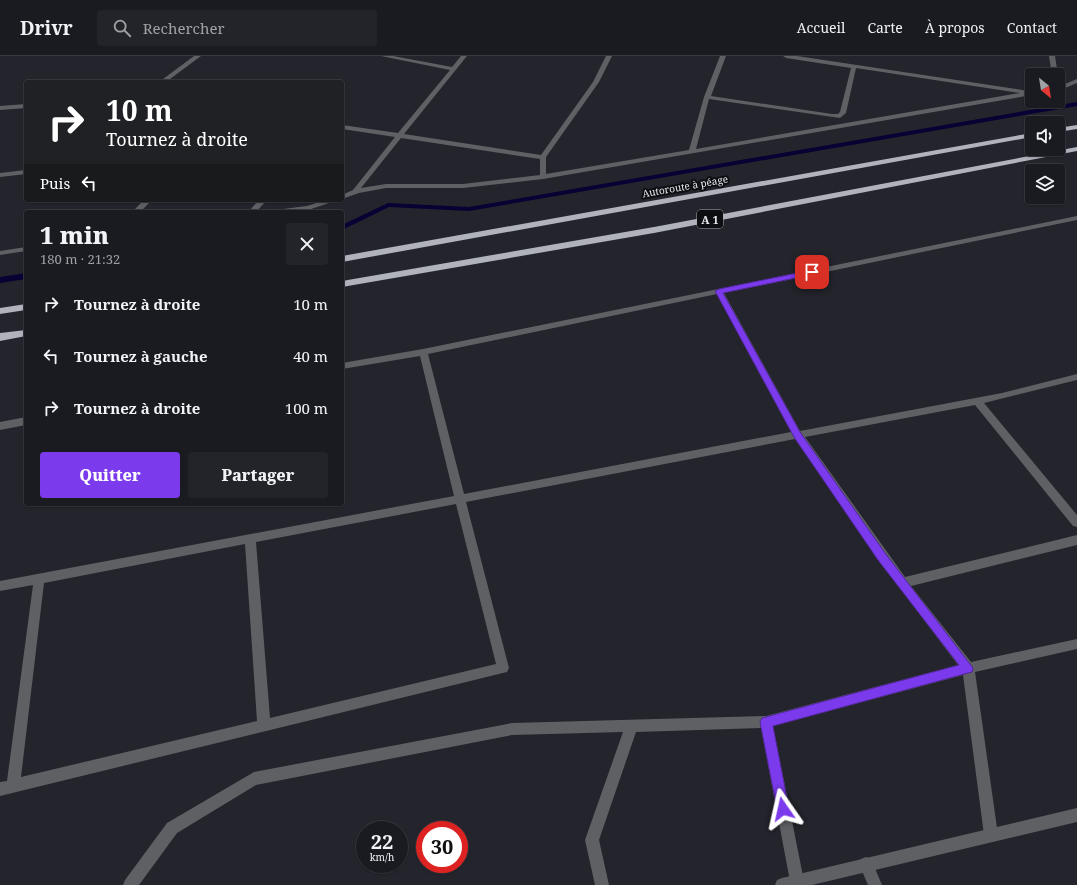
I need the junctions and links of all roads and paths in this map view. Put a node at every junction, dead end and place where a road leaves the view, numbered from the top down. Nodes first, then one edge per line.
1 (198, 56) edge
2 (384, 56) edge
3 (464, 56) edge
4 (610, 56) edge
5 (722, 56) edge
6 (786, 56) edge
7 (1052, 56) edge
8 (812, 58) edge
9 (854, 66) junction
10 (1054, 68) edge
11 (453, 69) junction
12 (165, 80) edge
13 (1077, 81) edge
14 (1065, 86) edge
15 (1025, 93) edge
16 (1025, 95) edge
17 (707, 97) junction
18 (24, 106) edge
19 (0, 108) edge
20 (344, 127) edge
21 (1077, 127) edge
22 (1065, 129) edge
23 (400, 135) junction
24 (1025, 136) edge
25 (1077, 149) edge
26 (692, 152) junction
27 (543, 157) junction
28 (24, 172) edge
29 (0, 175) edge
30 (543, 177) junction
31 (356, 190) junction
32 (344, 196) edge
33 (146, 202) edge
34 (261, 202) edge
35 (328, 202) edge
36 (138, 210) edge
37 (254, 210) edge
38 (292, 210) edge
39 (1077, 218) edge
40 (24, 249) edge
41 (0, 253) edge
42 (344, 259) edge
43 (344, 284) edge
44 (719, 291) junction
45 (24, 308) edge
46 (0, 311) edge
47 (24, 333) edge
48 (0, 337) edge
49 (423, 352) junction
50 (344, 366) edge
51 (1077, 377) edge
52 (977, 401) junction
53 (24, 421) edge
54 (0, 426) edge
55 (797, 434) junction
56 (459, 499) junction
57 (1077, 523) edge
58 (250, 538) junction
59 (1077, 540) edge
60 (39, 578) junction
61 (902, 583) junction
62 (0, 586) edge
63 (1077, 644) edge
64 (968, 668) junction
65 (766, 722) junction
66 (264, 725) junction
67 (632, 726) junction
68 (13, 786) junction
69 (0, 789) edge
70 (1077, 815) edge
71 (991, 836) junction
72 (866, 864) junction
73 (797, 882) junction
74 (130, 885) edge
75 (602, 885) edge
76 (782, 885) edge
77 (875, 885) edge

1 - 12 street
2 - 11 street
3 - 11 street
4 - 27 street
5 - 17 street
6 - 8 street
7 - 10 street
8 - 9 street
9 - 15 street
9 - 17 street
11 - 23 street
13 - 14 street
16 - 26 street
17 - 26 street
18 - 19 street
20 - 23 street
21 - 22 highway
23 - 27 street
23 - 31 street
24 - 42 highway, Autoroute à péage / A 1
25 - 43 highway, A 1
26 - 30 street
27 - 30 street
28 - 29 street
30 - 31 street
31 - 32 street
33 - 36 street
34 - 37 street
35 - 38 street
39 - 44 street
40 - 41 street
44 - 49 street
44 - 55 street
45 - 46 highway
47 - 48 highway
49 - 50 street
49 - 56 street
51 - 52 street
52 - 55 street
52 - 57 street
53 - 54 street
55 - 56 street
55 - 61 street
56 - 58 street
56 - 66 street
58 - 60 street
58 - 66 street
59 - 61 street
60 - 62 street
60 - 68 street
61 - 64 street
63 - 64 street
64 - 65 street
64 - 71 street
65 - 67 street
65 - 73 street
66 - 68 street
67 - 74 street
67 - 75 street
68 - 69 street
70 - 71 street
71 - 72 street
72 - 73 street
72 - 77 street
73 - 76 street

